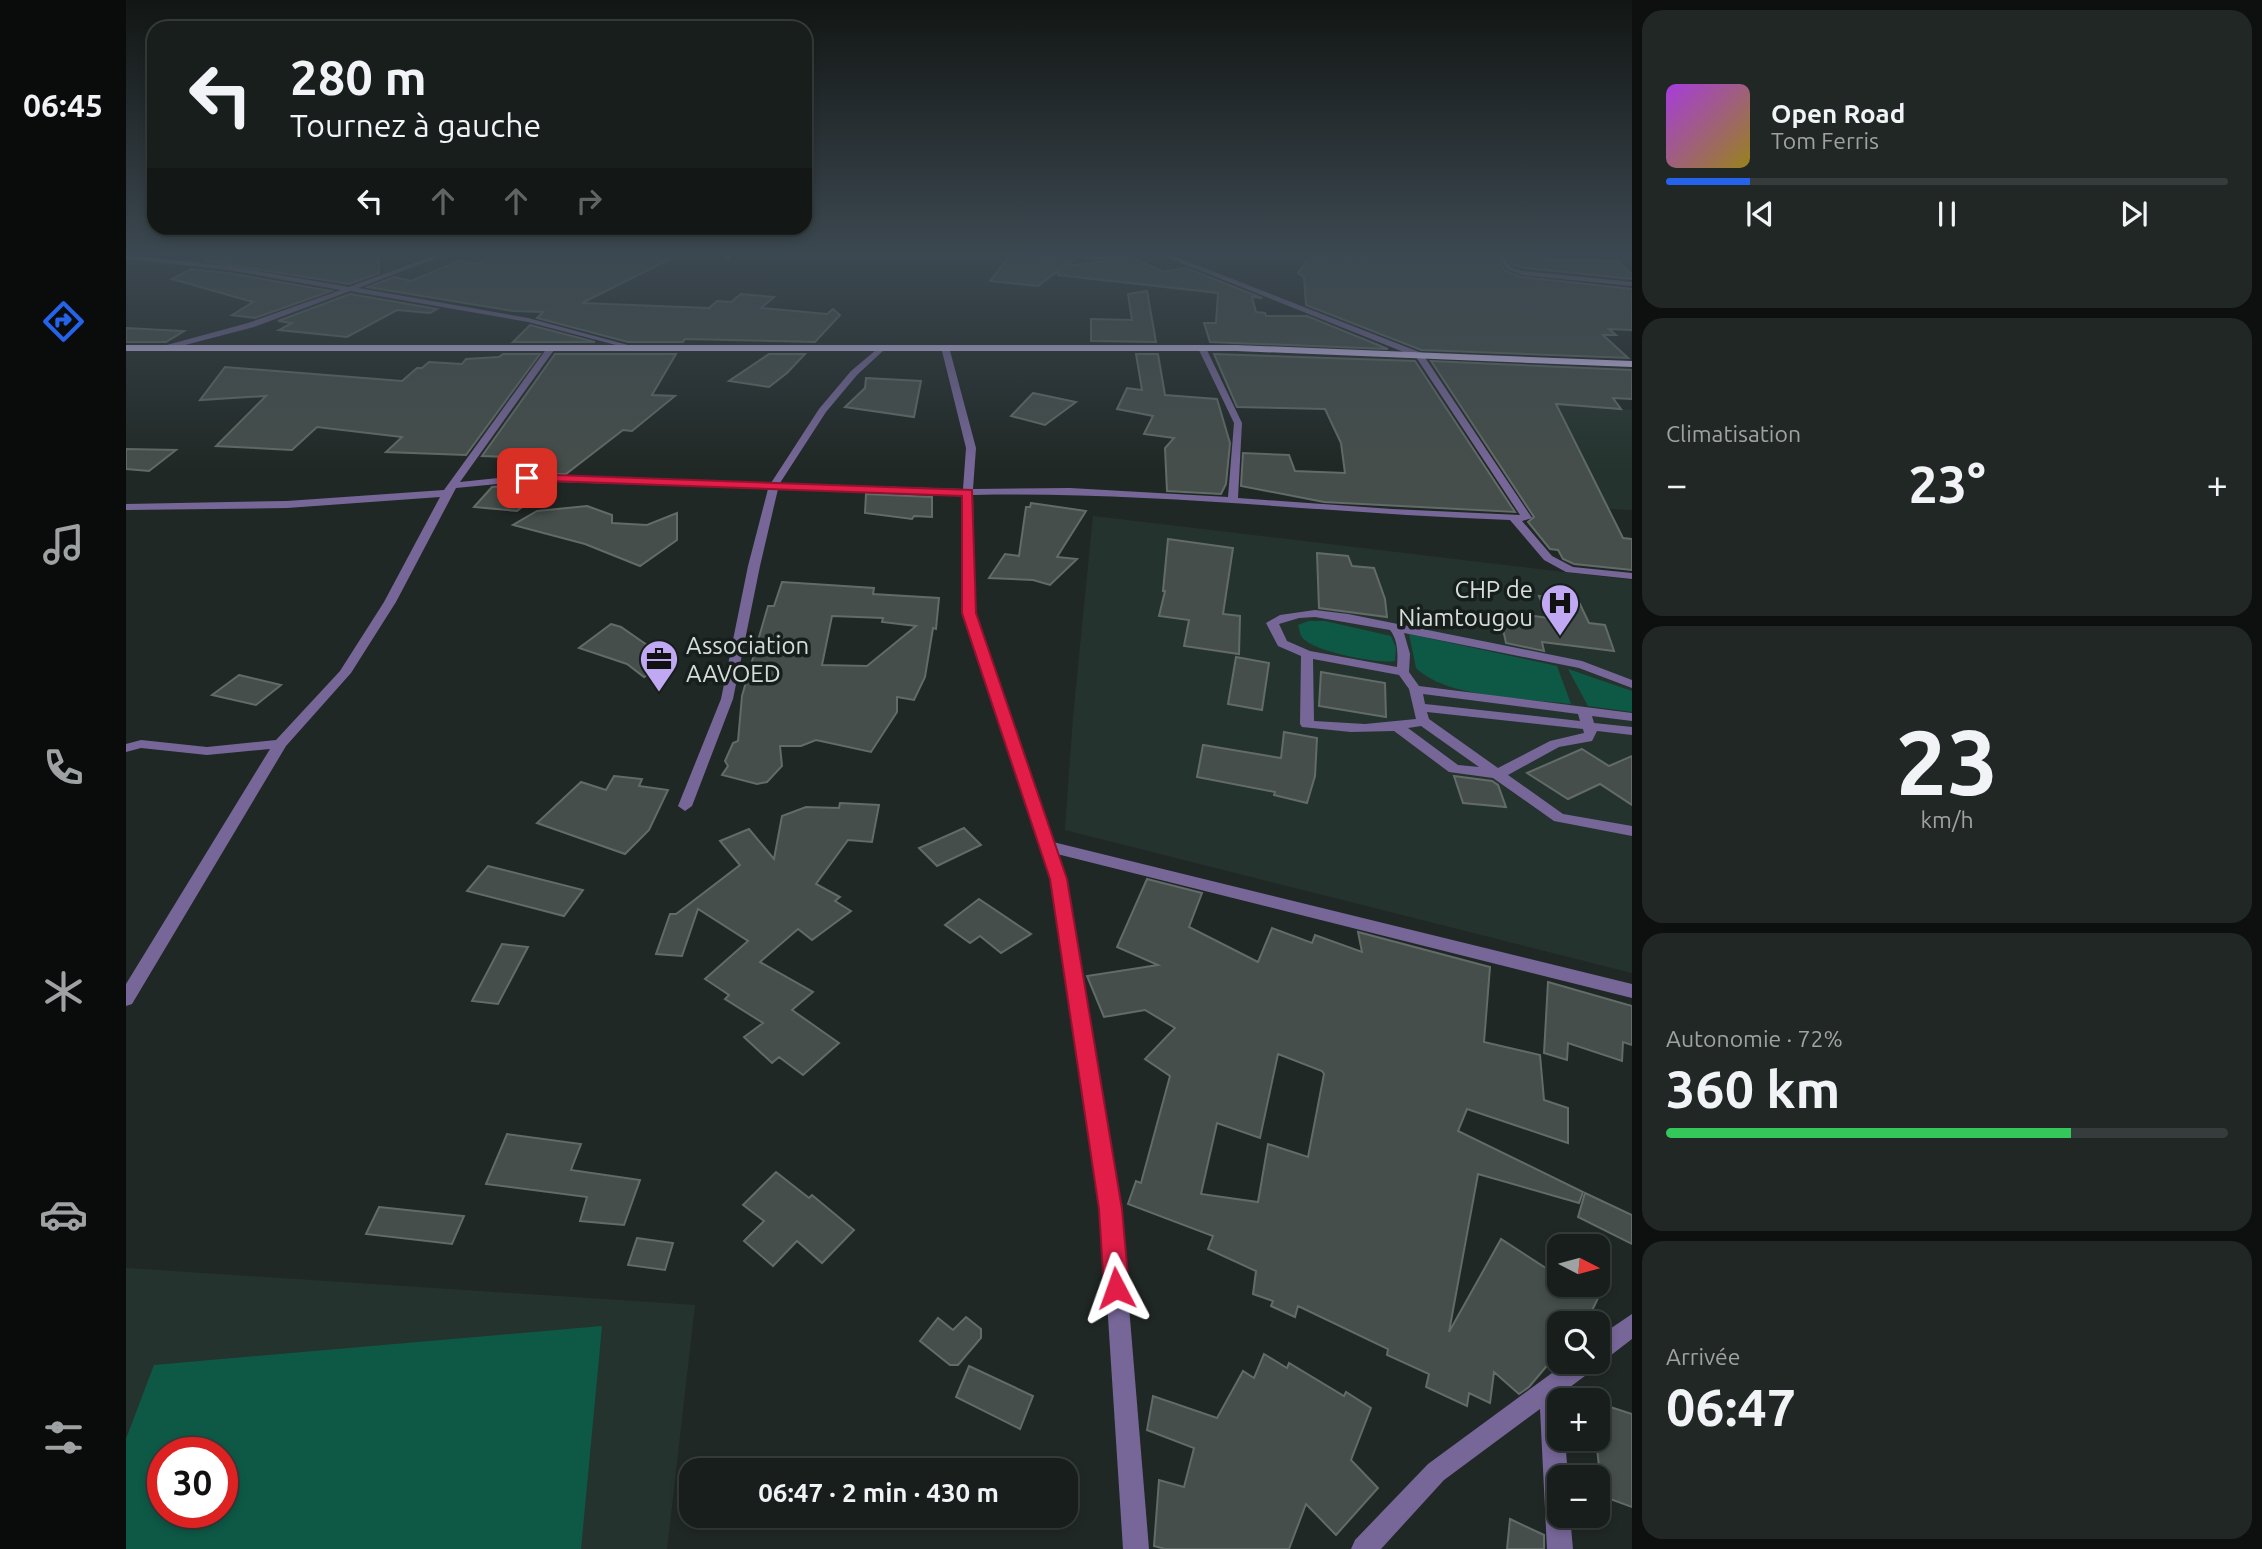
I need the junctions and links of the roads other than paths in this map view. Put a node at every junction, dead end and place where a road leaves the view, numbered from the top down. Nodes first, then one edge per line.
1 (246, 326) edge
2 (552, 326) edge
3 (1346, 326) edge
4 (882, 347) junction
5 (126, 348) edge
6 (166, 348) junction
7 (635, 348) junction
8 (945, 348) junction
9 (1202, 348) junction
10 (550, 350) junction
11 (1419, 355) junction
12 (1632, 364) edge
13 (774, 485) junction
14 (451, 489) junction
15 (968, 492) junction
16 (1233, 498) junction
17 (126, 507) edge
18 (1513, 517) junction
19 (1632, 576) edge
20 (1394, 627) junction
21 (1307, 654) junction
22 (1403, 673) junction
23 (1632, 684) edge
24 (1415, 689) junction
25 (1583, 710) junction
26 (1421, 714) junction
27 (1632, 717) edge
28 (1589, 727) junction
29 (1399, 728) junction
30 (1632, 731) edge
31 (279, 744) junction
32 (126, 748) edge
33 (1498, 774) junction
34 (685, 806) dead end
35 (1632, 831) edge
36 (1047, 846) junction
37 (1632, 991) edge
38 (126, 999) edge
39 (1632, 1325) edge
40 (1610, 1342) edge
41 (1569, 1374) edge
42 (1550, 1388) edge
43 (1547, 1390) edge
44 (1554, 1451) edge
45 (1136, 1549) edge
46 (1364, 1549) edge
47 (1560, 1549) edge

1 - 6 street
2 - 7 street
3 - 11 street
4 - 7 highway
4 - 8 highway
4 - 13 street
5 - 6 highway
6 - 10 highway
7 - 10 highway
8 - 9 highway
8 - 15 street
9 - 11 highway
9 - 16 street
10 - 14 street
11 - 12 highway
11 - 18 street
13 - 14 street
13 - 15 street
13 - 34 street
14 - 17 street
14 - 31 street
15 - 16 street
15 - 36 street
16 - 18 street
18 - 19 street
20 - 21 street
20 - 22 street
20 - 23 street
21 - 22 street
21 - 29 street
22 - 24 street
24 - 25 street
24 - 26 street
25 - 27 street
25 - 28 street
26 - 28 street
26 - 29 street
26 - 33 street
28 - 30 street
28 - 33 street
29 - 33 street
31 - 32 street
31 - 38 street
33 - 35 street
36 - 37 street
36 - 45 street
39 - 40 street
41 - 42 street
43 - 46 street
44 - 47 street

